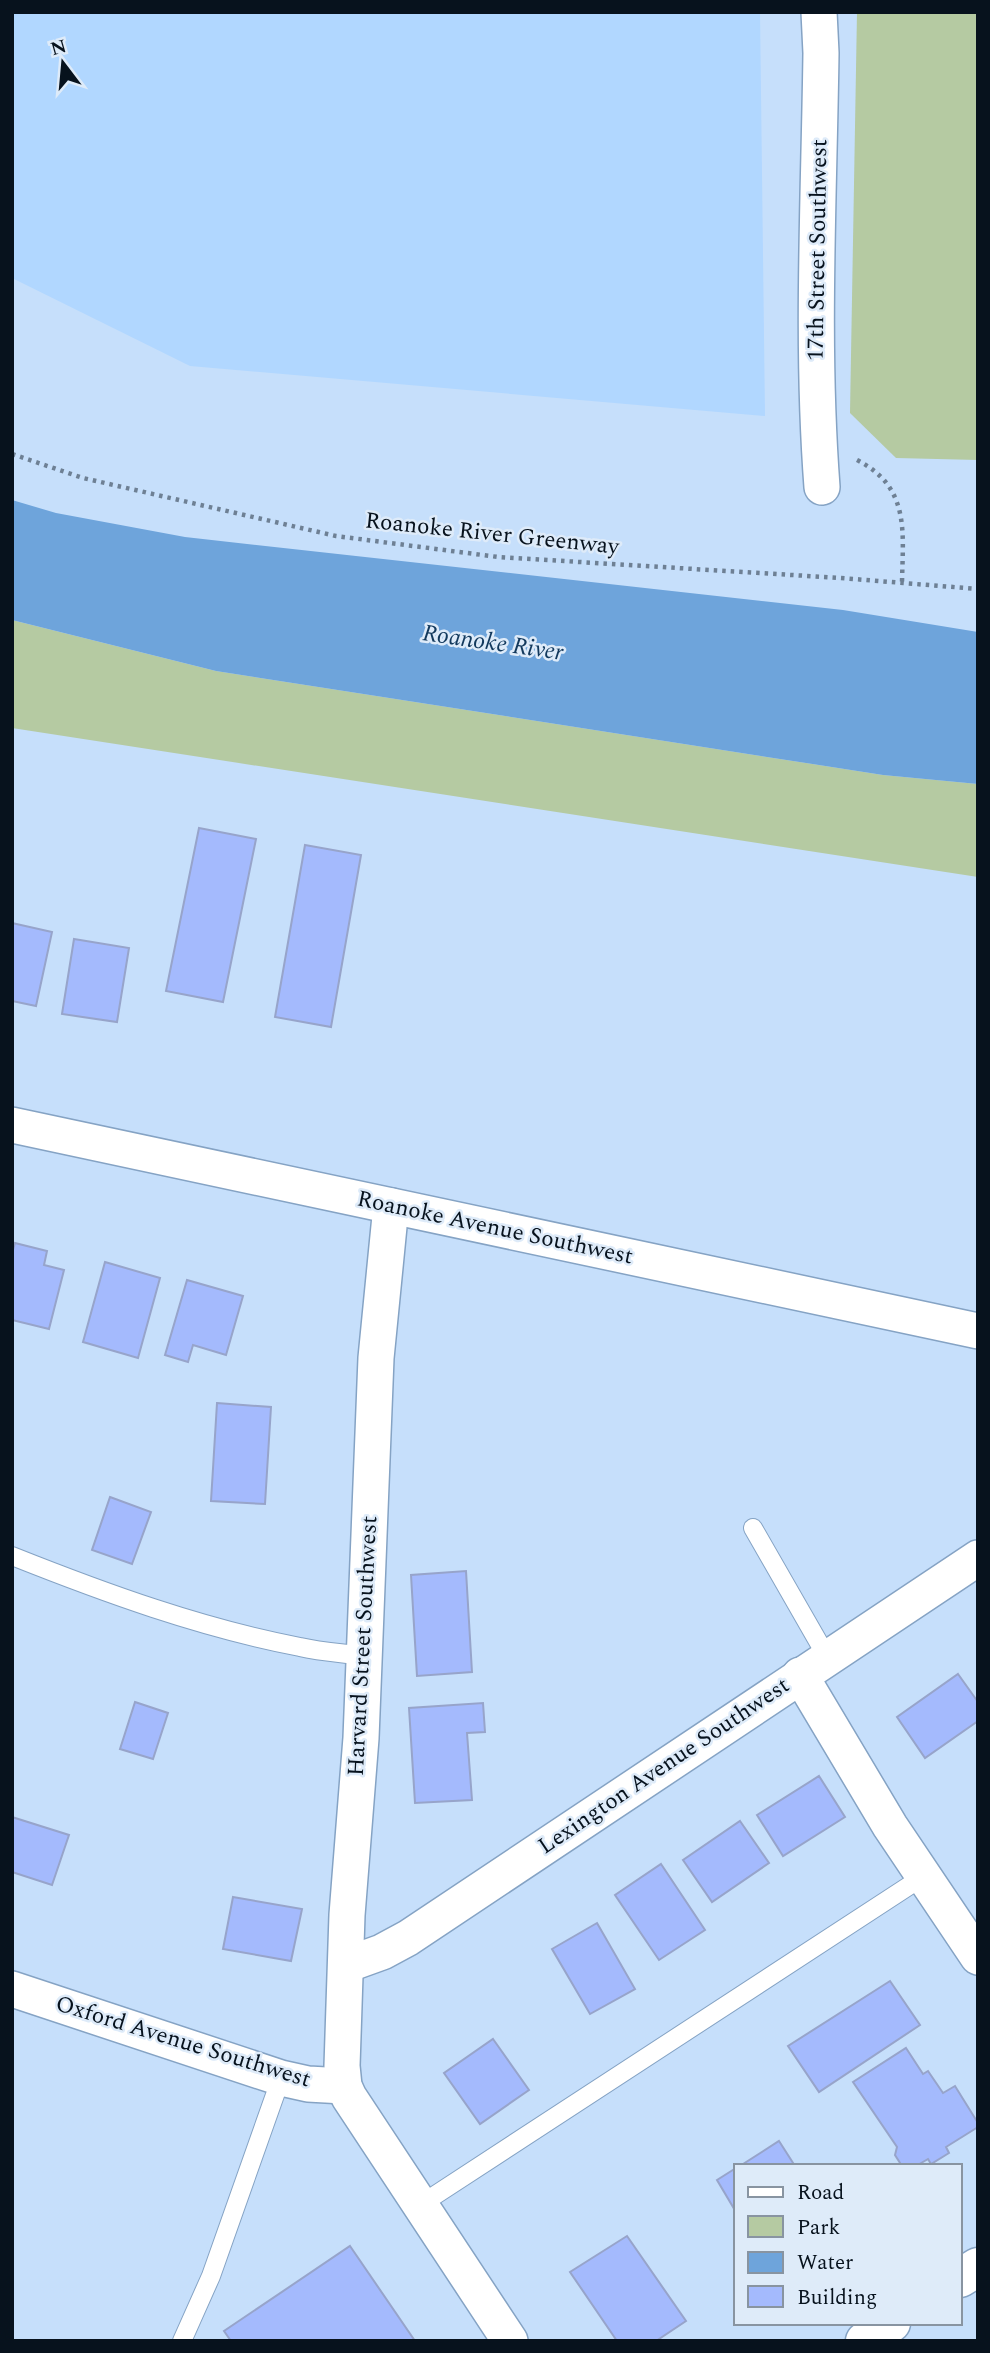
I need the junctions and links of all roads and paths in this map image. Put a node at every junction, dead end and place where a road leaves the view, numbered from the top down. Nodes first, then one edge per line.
1 (819, 12) edge
2 (819, 450) junction
3 (12, 454) edge
4 (822, 487) dead end
5 (902, 582) junction
6 (978, 589) edge
7 (12, 1125) edge
8 (391, 1206) junction
9 (978, 1331) edge
10 (752, 1528) dead end
11 (12, 1556) edge
12 (978, 1558) edge
13 (364, 1656) junction
14 (813, 1666) junction
15 (924, 1876) junction
16 (978, 1957) edge
17 (345, 1965) junction
18 (12, 1989) edge
19 (281, 2078) junction
20 (344, 2086) junction
21 (420, 2205) junction
22 (978, 2267) edge
23 (962, 2277) edge
24 (888, 2325) edge
25 (182, 2341) edge
26 (510, 2341) edge
27 (865, 2341) edge

1 - 2 street, 17th Street Southwest
2 - 4 street, 17th Street Southwest
2 - 5 path
3 - 5 path, Roanoke River Greenway
5 - 6 path, Roanoke River Greenway
7 - 8 street, Roanoke Avenue Southwest
8 - 9 street, Roanoke Avenue Southwest
8 - 13 street, Harvard Street Southwest
10 - 14 lane
11 - 13 lane
12 - 14 street, Lexington Avenue Southwest
13 - 17 street, Harvard Street Southwest
14 - 15 street
14 - 17 street, Lexington Avenue Southwest
15 - 16 street
15 - 21 lane
17 - 20 street, Harvard Street Southwest
18 - 19 street, Oxford Avenue Southwest
19 - 20 street, Oxford Avenue Southwest
19 - 25 lane
20 - 21 street
21 - 26 street
22 - 23 main road
24 - 27 main road

